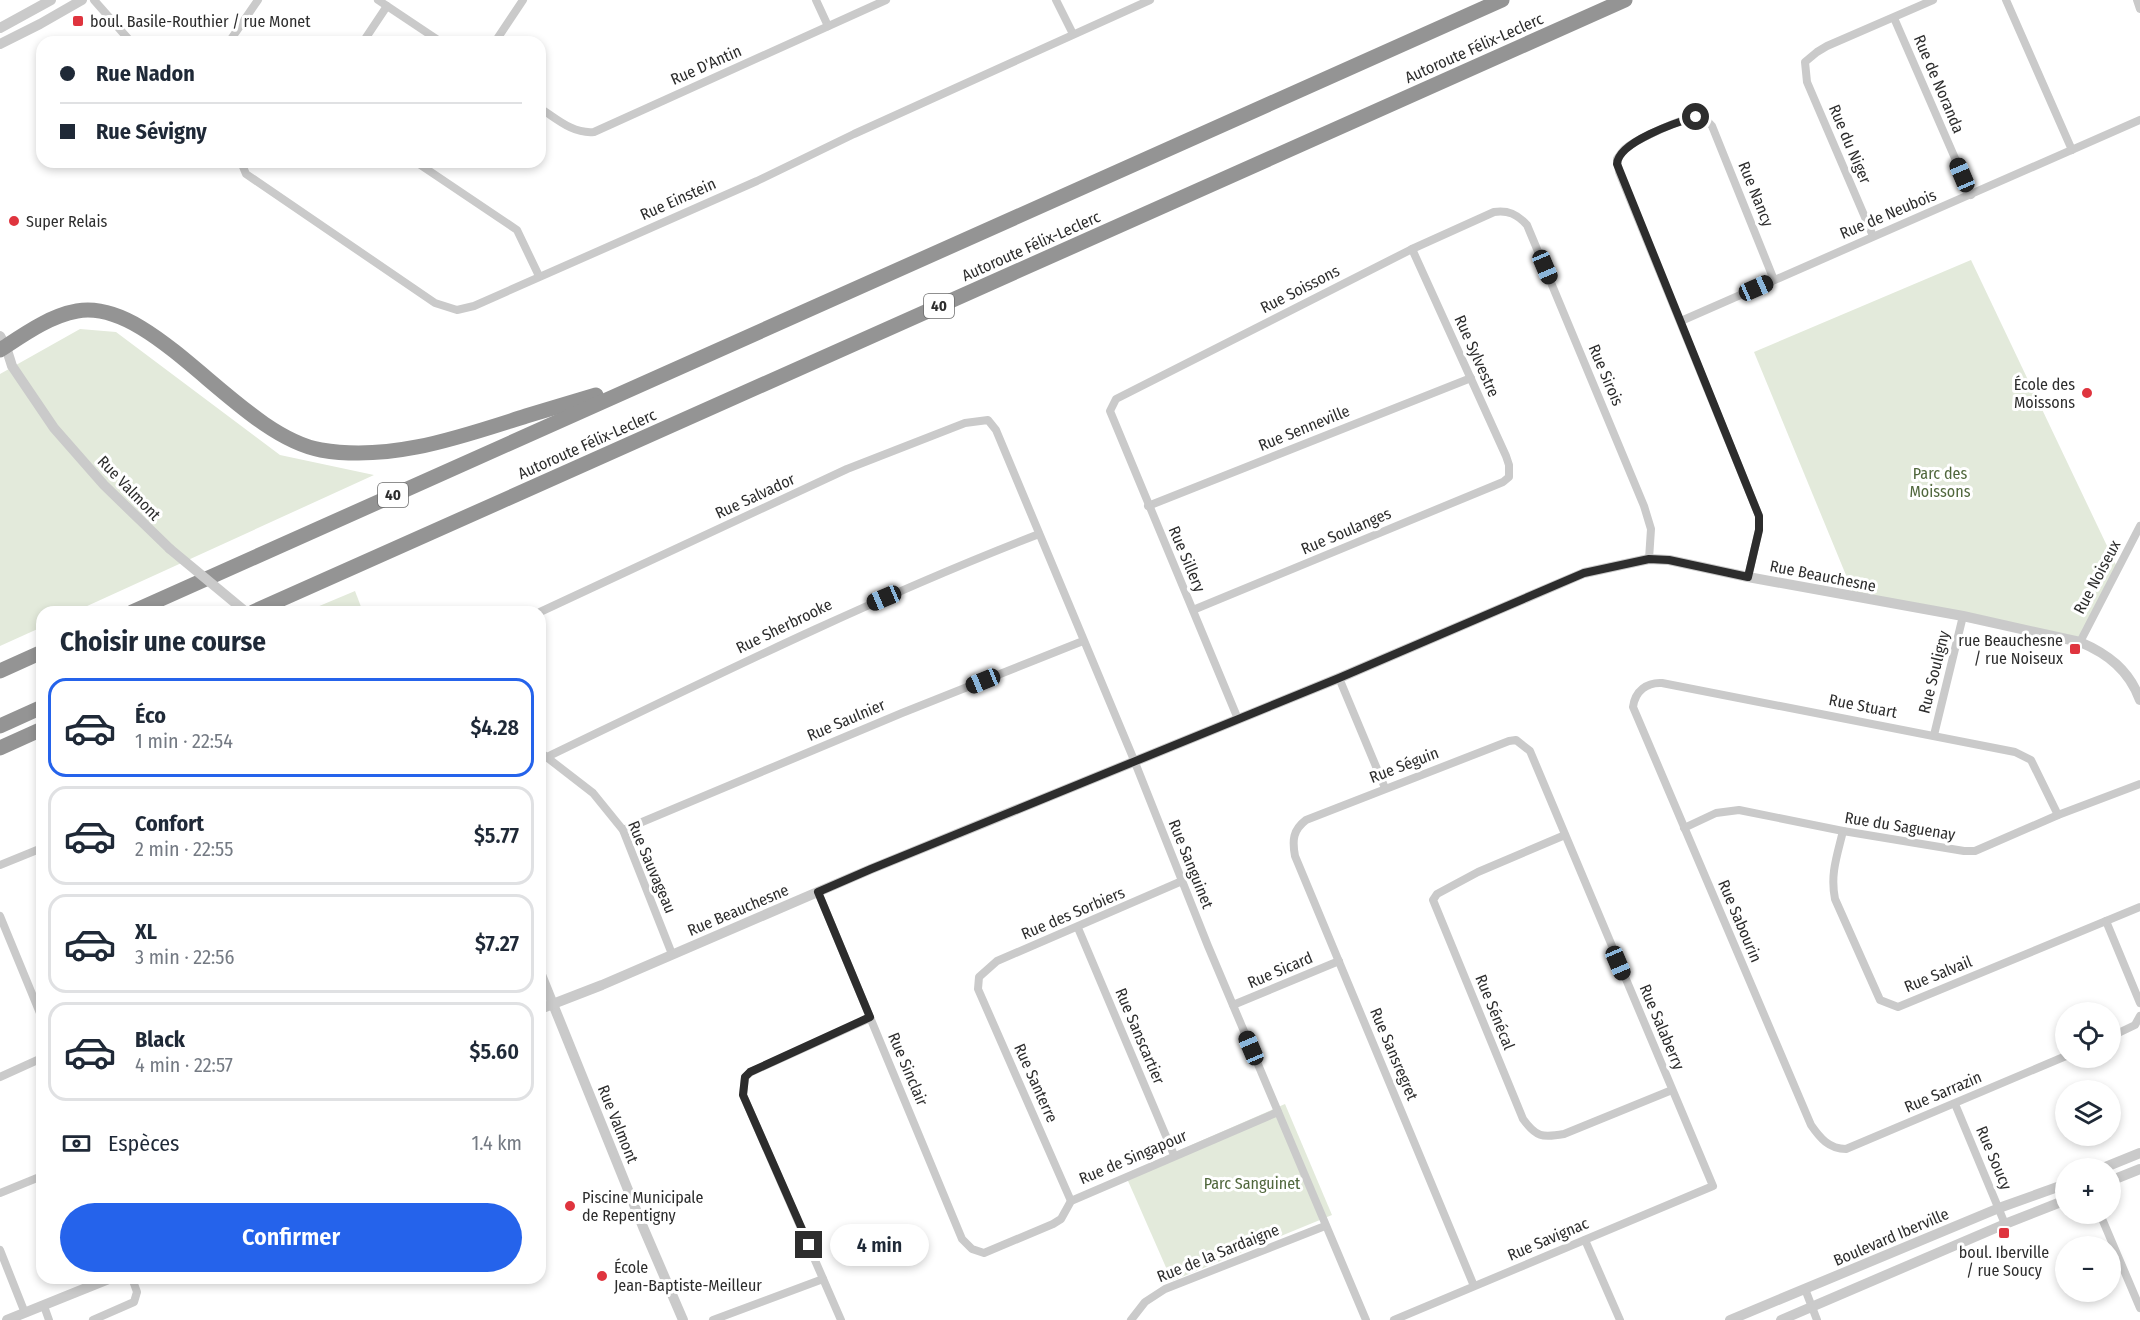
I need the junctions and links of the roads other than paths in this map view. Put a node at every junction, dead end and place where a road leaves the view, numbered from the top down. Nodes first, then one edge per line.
1 (51, 0) edge
2 (82, 0) edge
3 (94, 0) edge
4 (258, 0) edge
5 (378, 0) edge
6 (524, 0) edge
7 (816, 0) edge
8 (886, 0) edge
9 (1056, 0) edge
10 (1150, 0) edge
11 (1502, 0) edge
12 (1625, 0) edge
13 (1933, 0) edge
14 (2007, 0) edge
15 (2136, 0) edge
16 (387, 6) junction
17 (2140, 9) edge
18 (1894, 18) junction
19 (828, 26) junction
20 (0, 28) edge
21 (1073, 34) junction
22 (126, 36) edge
23 (233, 36) edge
24 (367, 36) edge
25 (432, 36) edge
26 (499, 36) edge
27 (0, 44) edge
28 (546, 112) edge
29 (2140, 120) edge
30 (2072, 150) junction
31 (244, 168) edge
32 (425, 168) edge
33 (1971, 195) junction
34 (1512, 213) joint
35 (1873, 237) junction
36 (1412, 249) junction
37 (539, 276) junction
38 (1774, 280) junction
39 (1681, 321) junction
40 (1, 348) edge
41 (653, 378) junction
42 (1471, 378) junction
43 (1110, 411) joint
44 (988, 420) joint
45 (1509, 477) joint
46 (1148, 506) junction
47 (2140, 526) edge
48 (1039, 534) junction
49 (2137, 538) edge
50 (1649, 559) junction
51 (1748, 577) junction
52 (145, 606) edge
53 (239, 606) edge
54 (266, 606) edge
55 (546, 609) edge
56 (1193, 610) junction
57 (1963, 616) junction
58 (1083, 641) junction
59 (2080, 642) junction
60 (36, 655) edge
61 (0, 671) edge
62 (1339, 678) junction
63 (1634, 700) joint
64 (2140, 700) edge
65 (36, 710) edge
66 (1238, 719) junction
67 (0, 726) edge
68 (36, 732) edge
69 (1934, 735) junction
70 (1527, 747) joint
71 (0, 748) edge
72 (546, 753) edge
73 (546, 756) edge
74 (1134, 760) junction
75 (2140, 784) edge
76 (1385, 788) junction
77 (2058, 815) junction
78 (1684, 828) junction
79 (623, 830) junction
80 (1843, 831) junction
81 (1295, 832) joint
82 (1565, 835) junction
83 (36, 850) edge
84 (0, 865) edge
85 (1182, 881) junction
86 (818, 892) junction
87 (2140, 907) edge
88 (0, 916) edge
89 (2106, 921) junction
90 (1078, 928) junction
91 (672, 954) junction
92 (1339, 961) junction
93 (979, 977) joint
94 (546, 987) edge
95 (36, 1003) edge
96 (2140, 1003) edge
97 (553, 1004) junction
98 (1233, 1005) junction
99 (546, 1007) edge
100 (2140, 1016) edge
101 (870, 1017) junction
102 (2121, 1032) edge
103 (36, 1061) edge
104 (2055, 1061) edge
105 (0, 1077) edge
106 (1672, 1090) junction
107 (1954, 1104) junction
108 (1278, 1112) junction
109 (1832, 1147) joint
110 (2140, 1153) edge
111 (1174, 1155) junction
112 (2121, 1161) edge
113 (2140, 1169) edge
114 (2121, 1177) edge
115 (36, 1178) edge
116 (1713, 1186) joint
117 (2055, 1188) edge
118 (0, 1193) edge
119 (1071, 1201) junction
120 (2055, 1204) edge
121 (1999, 1208) junction
122 (2005, 1224) junction
123 (2104, 1224) edge
124 (1325, 1226) junction
125 (1585, 1240) junction
126 (0, 1250) edge
127 (977, 1252) joint
128 (823, 1279) junction
129 (97, 1284) edge
130 (134, 1284) edge
131 (1474, 1286) junction
132 (1805, 1289) junction
133 (44, 1306) junction
134 (1812, 1308) junction
135 (2140, 1308) edge
136 (25, 1313) junction
137 (7, 1320) edge
138 (49, 1320) edge
139 (93, 1320) edge
140 (683, 1320) edge
141 (713, 1320) edge
142 (841, 1320) edge
143 (1131, 1320) edge
144 (1366, 1320) edge
145 (1394, 1320) edge
146 (1620, 1320) edge
147 (1730, 1320) edge
148 (1781, 1320) edge
149 (1817, 1320) edge

1 - 20 street
2 - 27 street
3 - 22 street
4 - 23 street
5 - 16 street
6 - 26 street
7 - 19 street
8 - 19 street, Rue D'Antin
9 - 21 street
10 - 21 street, Rue Einstein
11 - 41 highway, Autoroute Félix-Leclerc / 40
12 - 54 highway, Autoroute Félix-Leclerc / 40
13 - 18 street
14 - 30 street
15 - 17 street
16 - 24 street
16 - 25 street
18 - 33 street, Rue de Noranda
18 - 35 street, Rue du Niger
19 - 28 street, Rue D'Antin
21 - 37 street, Rue Einstein
29 - 30 street, Rue de Neubois
30 - 33 street, Rue de Neubois
31 - 37 street, Rue Einstein
32 - 37 street
33 - 35 street, Rue de Neubois
34 - 36 street, Rue Soissons
34 - 50 street, Rue Sirois
35 - 38 street, Rue de Neubois
36 - 42 street, Rue Sylvestre
36 - 43 street, Rue Soissons
38 - 39 street, Rue de Neubois
38 - 39 street, Rue Nancy
39 - 51 street
40 - 41 highway
40 - 53 street, Rue Valmont, bridge
41 - 52 highway, Autoroute Félix-Leclerc / 40
42 - 45 street, Rue Sylvestre
42 - 46 street, Rue Senneville
43 - 46 street, Rue Sillery
44 - 48 street, Rue Sanguinet
44 - 55 street, Rue Salvador
45 - 56 street, Rue Soulanges
46 - 56 street, Rue Sillery
47 - 49 street, Rue Noiseux
48 - 58 street, Rue Sanguinet
48 - 72 street, Rue Sherbrooke
49 - 59 street, Rue Noiseux
50 - 51 street, Rue Beauchesne
50 - 62 street, Rue Beauchesne
51 - 57 street, Rue Beauchesne
56 - 66 street, Rue Sillery
57 - 59 street, Rue Beauchesne
57 - 69 street, Rue Souligny
58 - 74 street, Rue Sanguinet
58 - 79 street, Rue Saulnier
59 - 64 street, Rue Beauchesne
60 - 61 highway
62 - 66 street, Rue Beauchesne
62 - 76 street
63 - 69 street, Rue Stuart
63 - 78 street, Rue Sabourin
65 - 67 highway
66 - 74 street, Rue Beauchesne
68 - 71 highway
69 - 77 street, Rue Stuart
70 - 76 street, Rue Séguin
70 - 82 street, Rue Salaberry
73 - 79 street, Rue Sauvageau
74 - 85 street, Rue Sanguinet
74 - 86 street, Rue Beauchesne
75 - 77 street, Rue du Saguenay
76 - 81 street, Rue Séguin
77 - 80 street, Rue du Saguenay
78 - 80 street, Rue du Saguenay
78 - 109 street, Rue Sabourin
79 - 91 street, Rue Sauvageau
80 - 89 street, Rue Salvail
81 - 92 street, Rue Sansregret
82 - 106 street, Rue Salaberry
82 - 106 street, Rue Sénécal
83 - 84 street
85 - 90 street, Rue des Sorbiers
85 - 98 street, Rue Sanguinet
86 - 91 street, Rue Beauchesne
86 - 101 street, Rue Sinclair
87 - 89 street, Rue Salvail
88 - 95 street
89 - 96 street
90 - 93 street, Rue des Sorbiers
90 - 111 street, Rue Sanscartier
91 - 97 street, Rue Beauchesne
92 - 98 street, Rue Sicard
92 - 131 street, Rue Sansregret
93 - 119 street, Rue Santerre
94 - 97 street, Rue Valmont
97 - 99 street, Rue Beauchesne
97 - 140 street, Rue Valmont
98 - 108 street, Rue Sanguinet
100 - 102 street
101 - 127 street, Rue Sinclair
101 - 128 street
103 - 105 street
104 - 107 street, Rue Sarrazin
106 - 116 street, Rue Salaberry
107 - 109 street, Rue Sarrazin
107 - 121 street, Rue Soucy
108 - 111 street, Rue de Singapour
108 - 124 street, Rue Sanguinet
110 - 112 street
111 - 119 street, Rue de Singapour
113 - 114 street
115 - 118 street
116 - 125 street, Rue Savignac
117 - 121 street, Boulevard Iberville
119 - 127 street, Rue de Singapour
120 - 122 street, Boulevard Iberville
121 - 122 street, Rue Soucy
121 - 132 street, Boulevard Iberville
122 - 134 street, Boulevard Iberville
123 - 135 street
124 - 143 street, Rue de la Sardaigne
124 - 144 street, Rue Sanguinet
125 - 131 street, Rue Savignac
125 - 146 street
126 - 136 street
128 - 141 street
128 - 142 street
129 - 133 street
130 - 139 street
131 - 145 street, Rue Savignac
132 - 134 street
132 - 147 street, Boulevard Iberville
133 - 136 street
133 - 138 street
134 - 148 street, Boulevard Iberville
134 - 149 street
136 - 137 street

